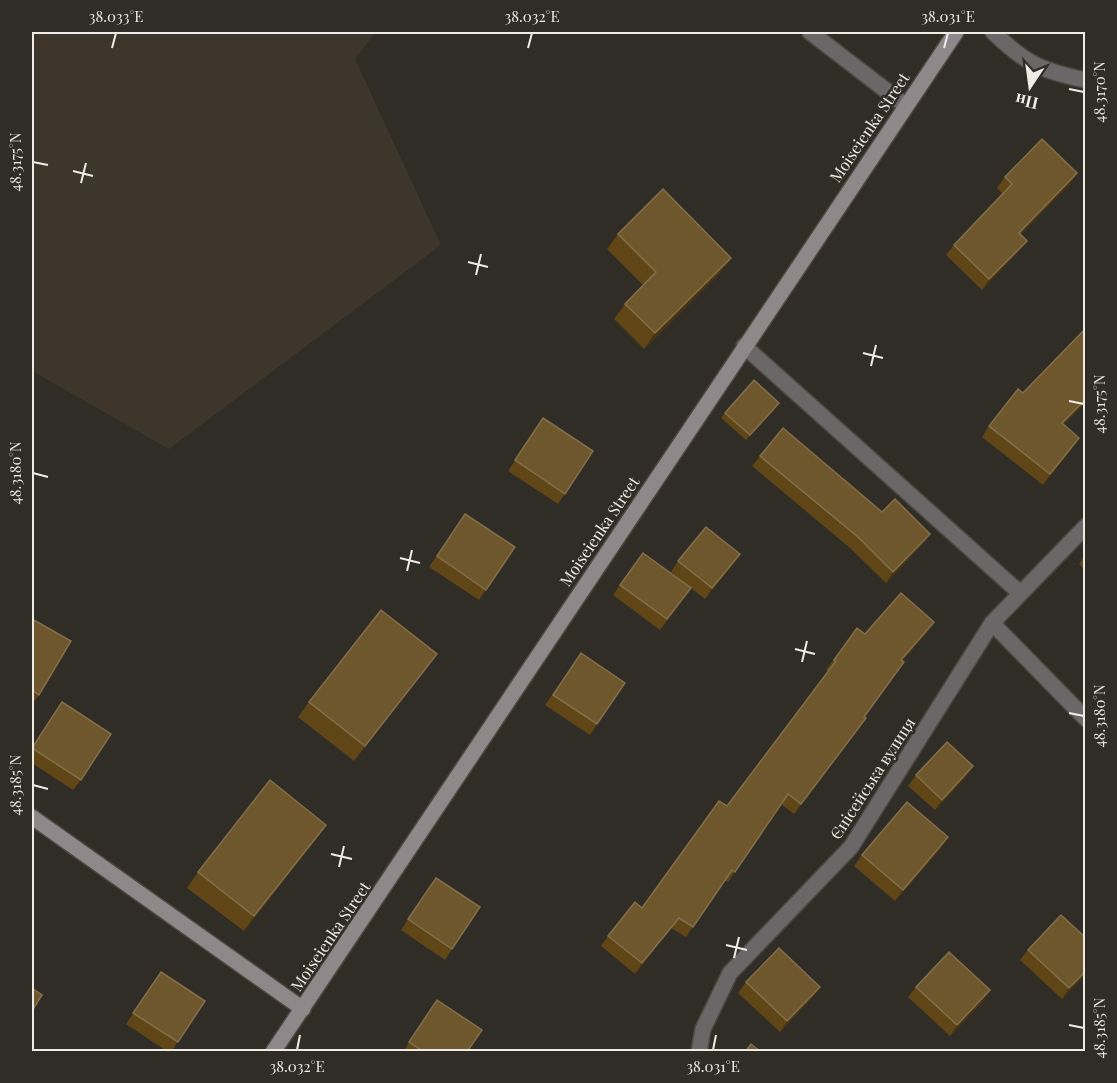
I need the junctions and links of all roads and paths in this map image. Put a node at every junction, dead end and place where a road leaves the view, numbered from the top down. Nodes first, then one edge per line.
1 (810, 32) edge
2 (956, 32) edge
3 (993, 32) edge
4 (1086, 80) edge
5 (905, 105) junction
6 (744, 346) junction
7 (1086, 526) edge
8 (1020, 594) junction
9 (992, 622) junction
10 (1086, 719) edge
11 (32, 818) edge
12 (303, 1009) junction
13 (273, 1052) edge
14 (699, 1052) edge

1 - 5 street
2 - 5 street, Moiseienka Street
3 - 4 street
5 - 6 street, Moiseienka Street
6 - 8 street
6 - 12 street, Moiseienka Street
7 - 8 street, Єнісейська вулиця
8 - 9 street, Єнісейська вулиця
9 - 10 street
9 - 14 street, Єнісейська вулиця
11 - 12 street
12 - 13 street, Moiseienka Street

